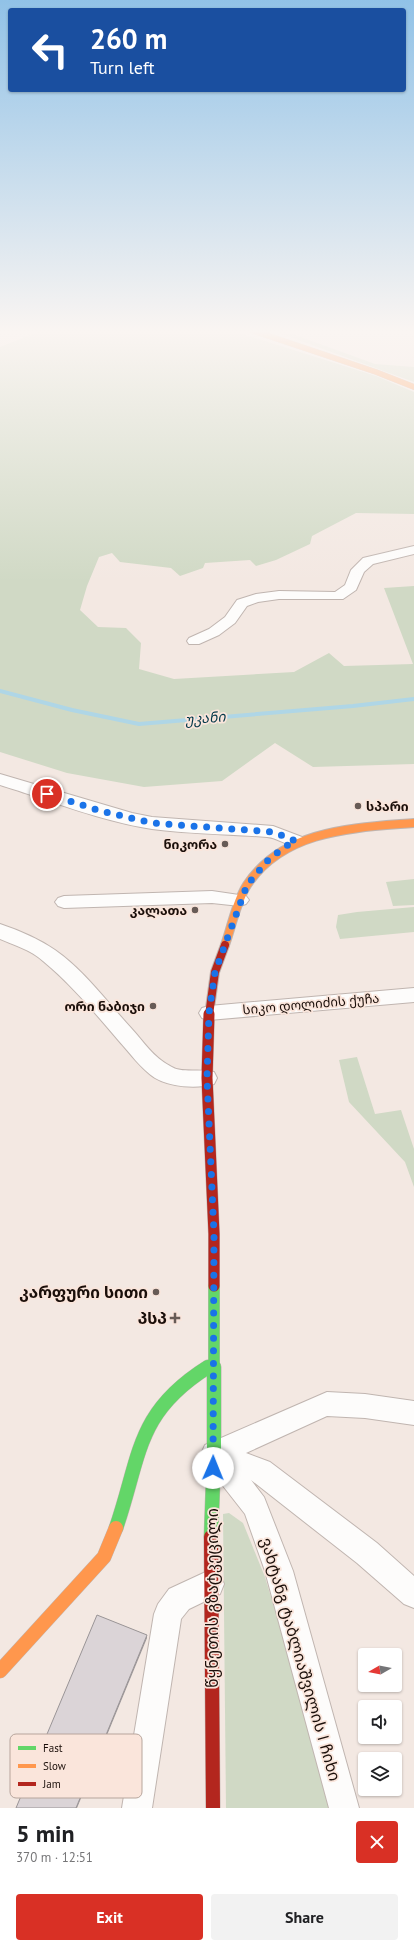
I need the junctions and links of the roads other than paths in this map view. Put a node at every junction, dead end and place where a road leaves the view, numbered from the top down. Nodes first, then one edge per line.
1 (414, 550) edge
2 (194, 641) dead end
3 (0, 779) edge
4 (414, 823) edge
5 (296, 841) junction
6 (240, 900) junction
7 (64, 902) dead end
8 (0, 930) edge
9 (414, 994) edge
10 (209, 1013) junction
11 (207, 1078) junction
12 (212, 1364) junction
13 (414, 1413) edge
14 (214, 1454) junction
15 (210, 1584) junction
16 (414, 1594) edge
17 (0, 1671) edge
18 (142, 1777) edge
19 (139, 1798) edge
20 (137, 1808) edge
21 (213, 1808) edge
22 (344, 1808) edge

1 - 2 street
3 - 5 street
4 - 5 main road, წყნეთის გზატკეცილი
5 - 6 main road, წყნეთის გზატკეცილი
6 - 7 street
6 - 10 main road, წყნეთის გზატკეცილი
8 - 11 street
9 - 10 street, სიკო დოლიძის ქუჩა
10 - 11 main road, წყნეთის გზატკეცილი
11 - 12 main road, წყნეთის გზატკეცილი
12 - 14 main road, წყნეთის გზატკეცილი
12 - 17 main road
13 - 14 street
14 - 15 main road, წყნეთის გზატკეცილი
14 - 16 street
14 - 22 street, ვახტანგ ტაბლიაშვილის I ჩიხი
15 - 18 street
15 - 21 main road, წყნეთის გზატკეცილი
19 - 20 street

